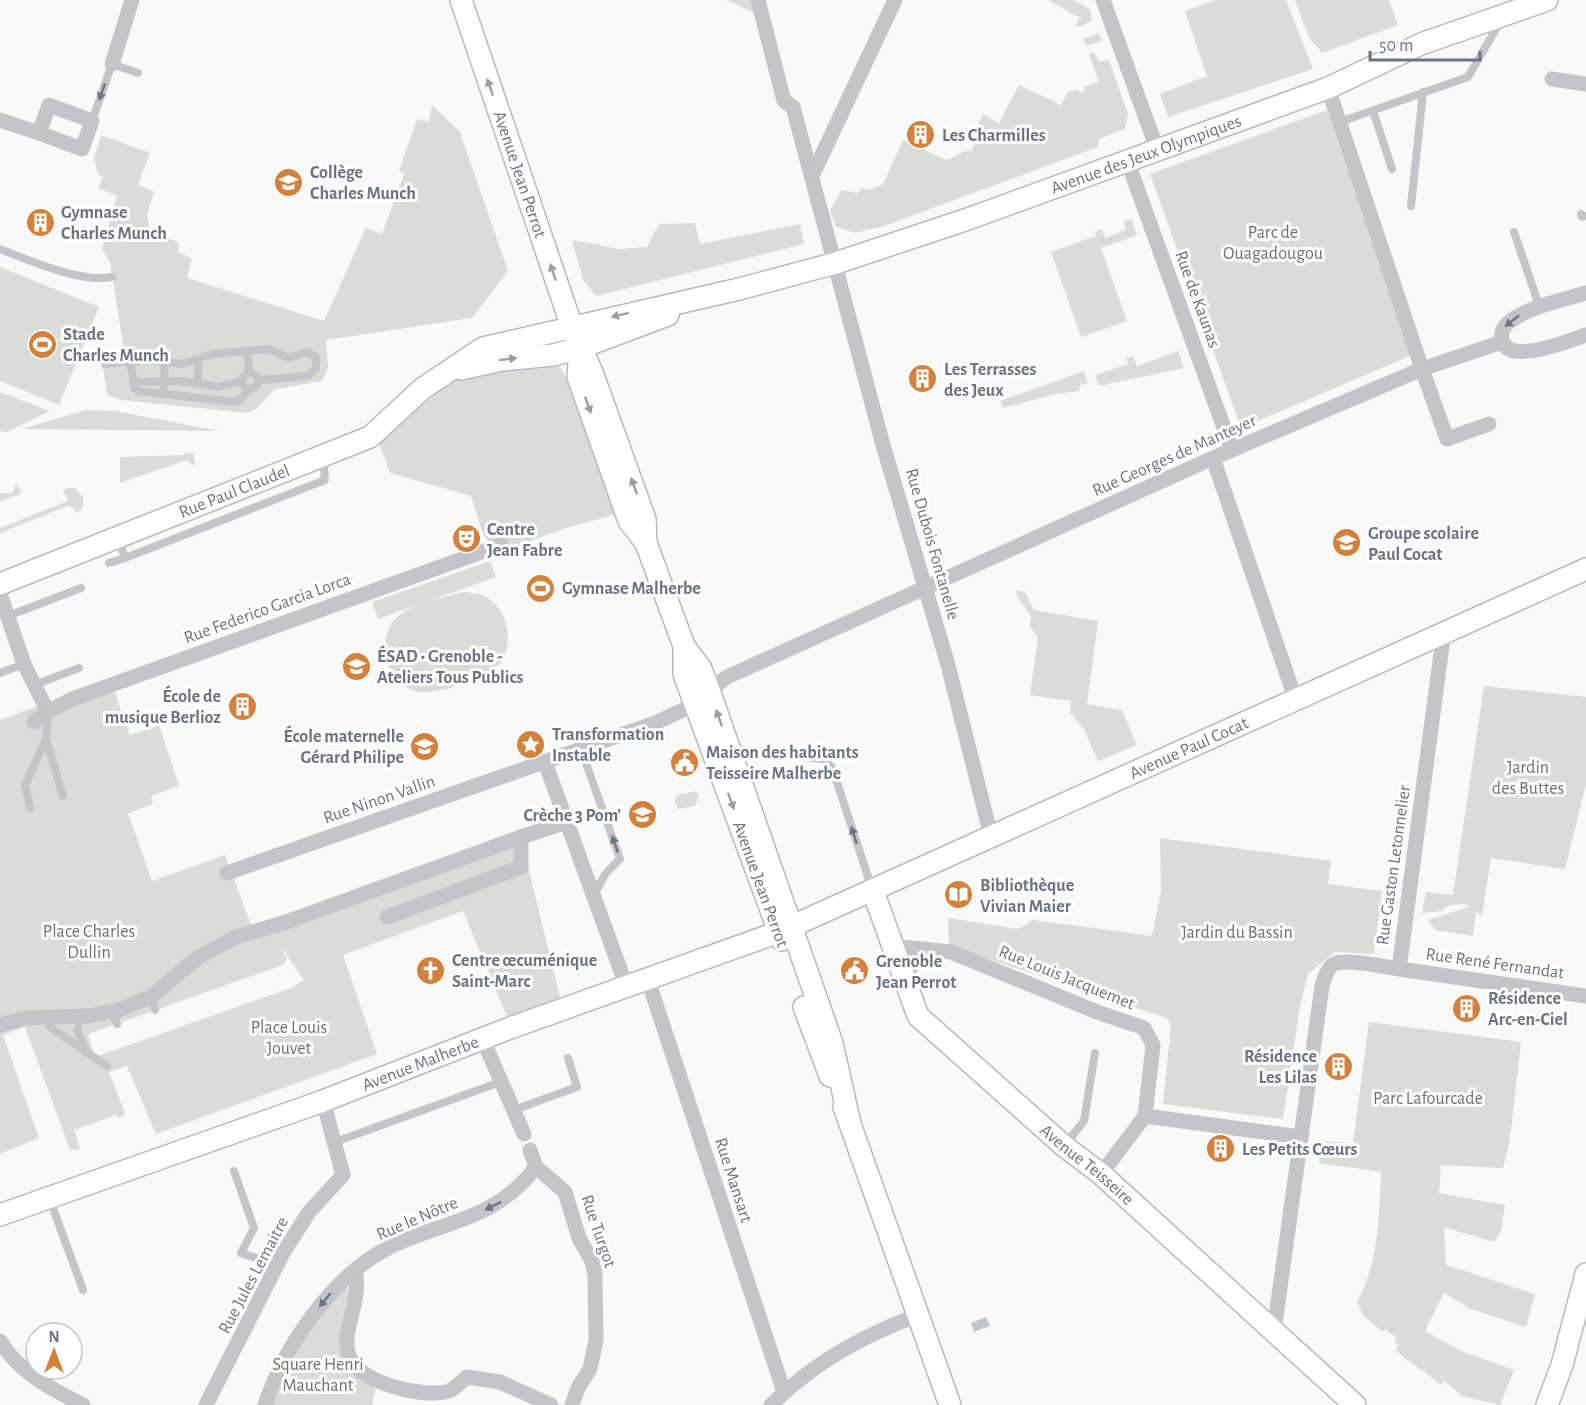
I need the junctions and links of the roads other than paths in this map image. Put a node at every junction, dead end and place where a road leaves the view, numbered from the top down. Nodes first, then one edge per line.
1 (132, 0) edge
2 (460, 0) edge
3 (758, 0) edge
4 (895, 0) edge
5 (1103, 0) edge
6 (1547, 0) edge
7 (1504, 15) junction
8 (112, 64) junction
9 (138, 73) dead end
10 (1551, 79) dead end
11 (1586, 84) edge
12 (1328, 88) junction
13 (1423, 92) junction
14 (1372, 111) junction
15 (0, 120) edge
16 (92, 121) junction
17 (1340, 123) junction
18 (39, 133) junction
19 (1157, 149) junction
20 (1127, 160) junction
21 (1392, 169) dead end
22 (813, 174) junction
23 (1411, 206) dead end
24 (1514, 232) dead end
25 (0, 249) edge
26 (836, 263) junction
27 (112, 277) dead end
28 (739, 289) junction
29 (1586, 293) edge
30 (1540, 308) junction
31 (572, 327) junction
32 (1586, 335) edge
33 (1502, 342) junction
34 (580, 348) junction
35 (247, 351) junction
36 (198, 360) junction
37 (130, 361) junction
38 (165, 363) junction
39 (105, 364) dead end
40 (1422, 369) junction
41 (249, 372) junction
42 (451, 372) junction
43 (164, 380) junction
44 (259, 380) junction
45 (241, 381) junction
46 (133, 382) junction
47 (198, 384) junction
48 (219, 387) junction
49 (249, 389) junction
50 (163, 394) junction
51 (219, 400) junction
52 (1490, 424) dead end
53 (1232, 450) junction
54 (323, 457) junction
55 (1213, 458) junction
56 (118, 538) junction
57 (501, 545) dead end
58 (125, 558) junction
59 (109, 563) dead end
60 (1586, 568) edge
61 (0, 584) edge
62 (81, 588) dead end
63 (924, 588) junction
64 (0, 594) edge
65 (6, 624) edge
66 (1444, 631) junction
67 (24, 664) junction
68 (79, 668) dead end
69 (0, 673) edge
70 (34, 685) junction
71 (702, 696) junction
72 (1296, 701) junction
73 (48, 712) junction
74 (34, 722) dead end
75 (46, 739) junction
76 (582, 749) junction
77 (730, 749) junction
78 (545, 762) junction
79 (63, 796) dead end
80 (30, 808) dead end
81 (567, 822) junction
82 (991, 836) junction
83 (522, 837) junction
84 (227, 873) dead end
85 (873, 891) junction
86 (595, 893) junction
87 (387, 917) dead end
88 (785, 929) junction
89 (892, 946) junction
90 (922, 950) junction
91 (1399, 969) junction
92 (648, 980) junction
93 (903, 980) junction
94 (627, 988) junction
95 (1586, 996) edge
96 (80, 1016) junction
97 (0, 1026) edge
98 (50, 1027) dead end
99 (483, 1040) junction
100 (1095, 1053) dead end
101 (87, 1055) junction
102 (568, 1058) dead end
103 (107, 1066) dead end
104 (503, 1082) junction
105 (323, 1101) junction
106 (514, 1110) junction
107 (1145, 1116) junction
108 (524, 1134) dead end
109 (1301, 1137) junction
110 (335, 1142) junction
111 (1064, 1146) junction
112 (530, 1150) dead end
113 (536, 1167) junction
114 (234, 1171) dead end
115 (1101, 1174) junction
116 (50, 1198) junction
117 (0, 1215) edge
118 (277, 1265) junction
119 (356, 1272) junction
120 (1586, 1275) edge
121 (83, 1290) dead end
122 (919, 1315) junction
123 (1274, 1331) junction
124 (0, 1341) edge
125 (784, 1392) junction
126 (83, 1405) edge
127 (206, 1405) edge
128 (265, 1405) edge
129 (551, 1405) edge
130 (572, 1405) edge
131 (771, 1405) edge
132 (950, 1405) edge
133 (1354, 1405) edge
134 (1547, 1405) edge

1 - 8 street
31 -> 2 main road, Avenue Jean Perrot
3 - 22 street, Rue Dubois Fontanelle
4 - 22 street
5 - 19 street
6 - 7 main road, Avenue des Jeux Olympiques
7 - 12 main road, Avenue des Jeux Olympiques
7 - 13 lane
8 - 9 lane
8 -> 16 lane
10 - 11 street
12 - 17 street
12 - 19 main road, Avenue des Jeux Olympiques
13 - 14 lane
13 - 23 lane
14 - 17 lane
14 - 21 lane
15 - 18 street
16 - 18 street
16 - 18 street
17 - 40 street
19 - 20 main road, Avenue des Jeux Olympiques
20 - 26 main road, Avenue des Jeux Olympiques
20 - 53 street, Rue de Kaunas
22 - 26 street, Rue Dubois Fontanelle
24 - 30 lane
25 - 27 lane
26 - 28 main road, Avenue des Jeux Olympiques
26 - 63 street, Rue Dubois Fontanelle
28 -> 31 main road, Avenue des Jeux Olympiques
28 - 34 main road, Avenue des Jeux Olympiques
29 - 30 street
30 -> 33 street
31 - 34 main road, Avenue Jean Perrot
31 - 42 main road, Rue Paul Claudel
32 - 33 street
33 - 40 street, Rue Georges de Manteyer
42 -> 34 main road, Rue Paul Claudel
34 - 71 main road, Avenue Jean Perrot
35 - 36 lane
35 - 41 lane
35 - 44 lane
36 - 38 lane
36 - 47 lane
37 - 38 lane
37 - 39 lane
37 - 46 lane
38 - 43 lane
40 - 52 street
40 - 53 street, Rue Georges de Manteyer
41 - 44 lane
41 - 45 lane
42 - 54 main road, Rue Paul Claudel
43 - 46 lane
43 - 47 lane
43 - 50 lane
44 - 49 lane
45 - 48 lane
45 - 49 lane
46 - 50 lane
47 - 48 lane
48 - 51 lane
49 - 51 lane
50 - 51 lane
53 - 55 street, Rue Georges de Manteyer
54 - 56 main road, Rue Paul Claudel
54 - 58 lane
55 - 63 street, Rue Georges de Manteyer
55 - 72 street
56 - 58 lane
56 - 61 main road, Rue Paul Claudel
57 - 73 street, Rue Federico Garcia Lorca
58 - 59 lane
60 - 66 main road, Avenue Paul Cocat
62 - 65 lane
63 - 71 street, Rue Georges de Manteyer
63 - 82 street, Rue Dubois Fontanelle
64 - 65 street
65 - 67 street
66 - 72 main road, Avenue Paul Cocat
66 - 91 street, Rue Gaston Letonnelier
67 - 69 lane
67 - 70 street
68 - 70 lane
70 - 73 street
71 - 76 street, Rue Ninon Vallin
77 -> 71 main road, Avenue Jean Perrot
71 -> 88 main road, Avenue Jean Perrot
72 - 82 main road, Avenue Paul Cocat
73 - 74 street, Rue Federico Garcia Lorca
73 - 75 lane
75 - 79 lane
75 - 80 lane
76 - 78 street, Rue Ninon Vallin
86 -> 76 lane
85 -> 77 lane
77 - 88 main road, Avenue Jean Perrot
78 - 81 street
78 - 84 street, Rue Ninon Vallin
81 - 83 street
81 - 86 street
82 - 85 main road, Avenue Paul Cocat
83 - 87 street
83 - 96 street
85 - 88 main road, Avenue Paul Cocat
85 - 89 main road, Avenue Teisseire
86 - 94 street
88 - 92 main road, Avenue Malherbe
88 - 122 main road, Avenue Jean Perrot
89 - 90 street, Rue Louis Jacquemet
89 - 93 main road, Avenue Teisseire
90 - 93 street
90 - 107 street, Rue Louis Jacquemet
91 - 95 street, Rue René Fernandat
91 - 109 street, Rue Gaston Letonnelier
92 - 94 main road, Avenue Malherbe
92 - 125 street, Rue Mansart
93 - 111 main road, Avenue Teisseire
94 - 99 main road, Avenue Malherbe
96 - 97 street
96 - 101 lane
98 - 101 lane
99 - 104 street
99 - 105 main road, Avenue Malherbe
100 - 111 lane
101 - 103 lane
102 - 106 lane
104 - 106 street
104 - 110 lane
105 - 110 street, Rue Jules Lemaitre
105 - 116 main road, Avenue Malherbe
106 - 108 street
107 - 109 street
107 - 115 street
109 - 123 street, Rue Gaston Letonnelier
110 - 118 street, Rue Jules Lemaitre
111 - 115 main road, Avenue Teisseire
112 - 113 street, Rue Turgot
113 -> 119 street, Rue le Nôtre
113 - 130 street, Rue Turgot
114 - 118 lane
115 - 123 main road, Avenue Teisseire
116 - 117 main road, Avenue Malherbe
116 - 121 lane
118 - 127 street, Rue Jules Lemaitre
119 -> 128 street, Rue le Nôtre
119 - 129 street
120 - 134 main road
122 - 125 street
122 - 132 main road, Avenue Jean Perrot
123 - 133 main road, Avenue Teisseire
124 - 126 street
125 - 131 street

